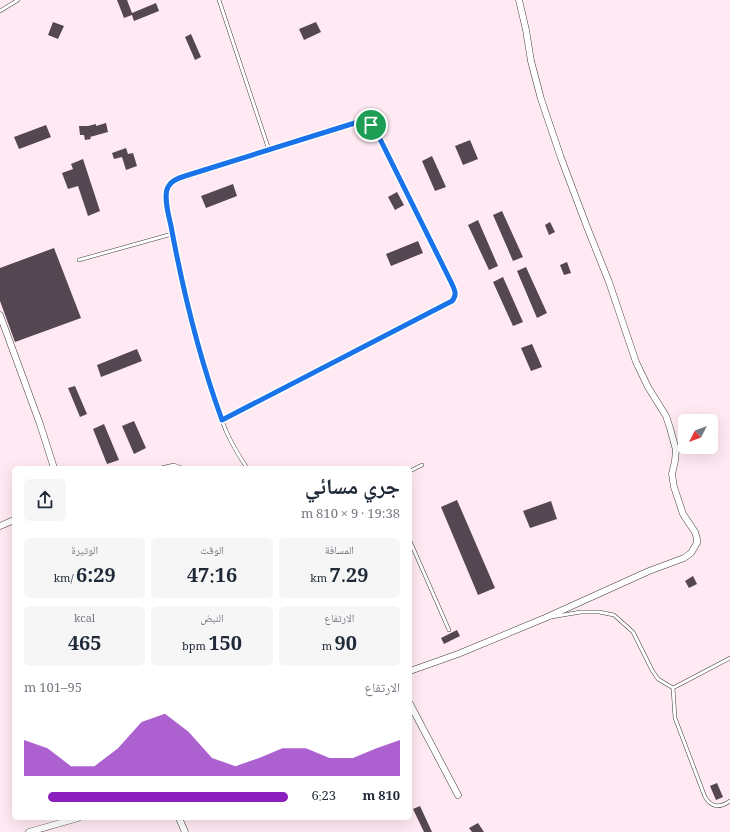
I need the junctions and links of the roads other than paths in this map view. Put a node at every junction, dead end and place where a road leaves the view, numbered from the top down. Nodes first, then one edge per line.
1 (18, 0) edge
2 (218, 0) edge
3 (519, 0) edge
4 (0, 11) edge
5 (269, 150) junction
6 (172, 234) junction
7 (79, 260) dead end
8 (0, 316) edge
9 (222, 420) junction
10 (422, 465) dead end
11 (53, 466) edge
12 (246, 466) edge
13 (412, 471) edge
14 (12, 521) edge
15 (0, 526) edge
16 (412, 546) edge
17 (545, 618) junction
18 (449, 630) dead end
19 (730, 658) edge
20 (412, 670) edge
21 (673, 688) junction
22 (412, 708) edge
23 (458, 794) dead end
24 (730, 801) edge
25 (71, 820) edge
26 (180, 820) edge
27 (29, 832) edge
28 (185, 832) edge

1 - 4 lane
2 - 5 lane
3 - 17 street
5 - 6 lane
5 - 9 lane
6 - 7 lane
6 - 9 lane
8 - 11 street
9 - 12 lane
10 - 13 lane
14 - 15 street
16 - 18 lane
17 - 20 street
17 - 21 lane
19 - 21 lane
21 - 24 lane
22 - 23 street
25 - 27 street
26 - 28 street

